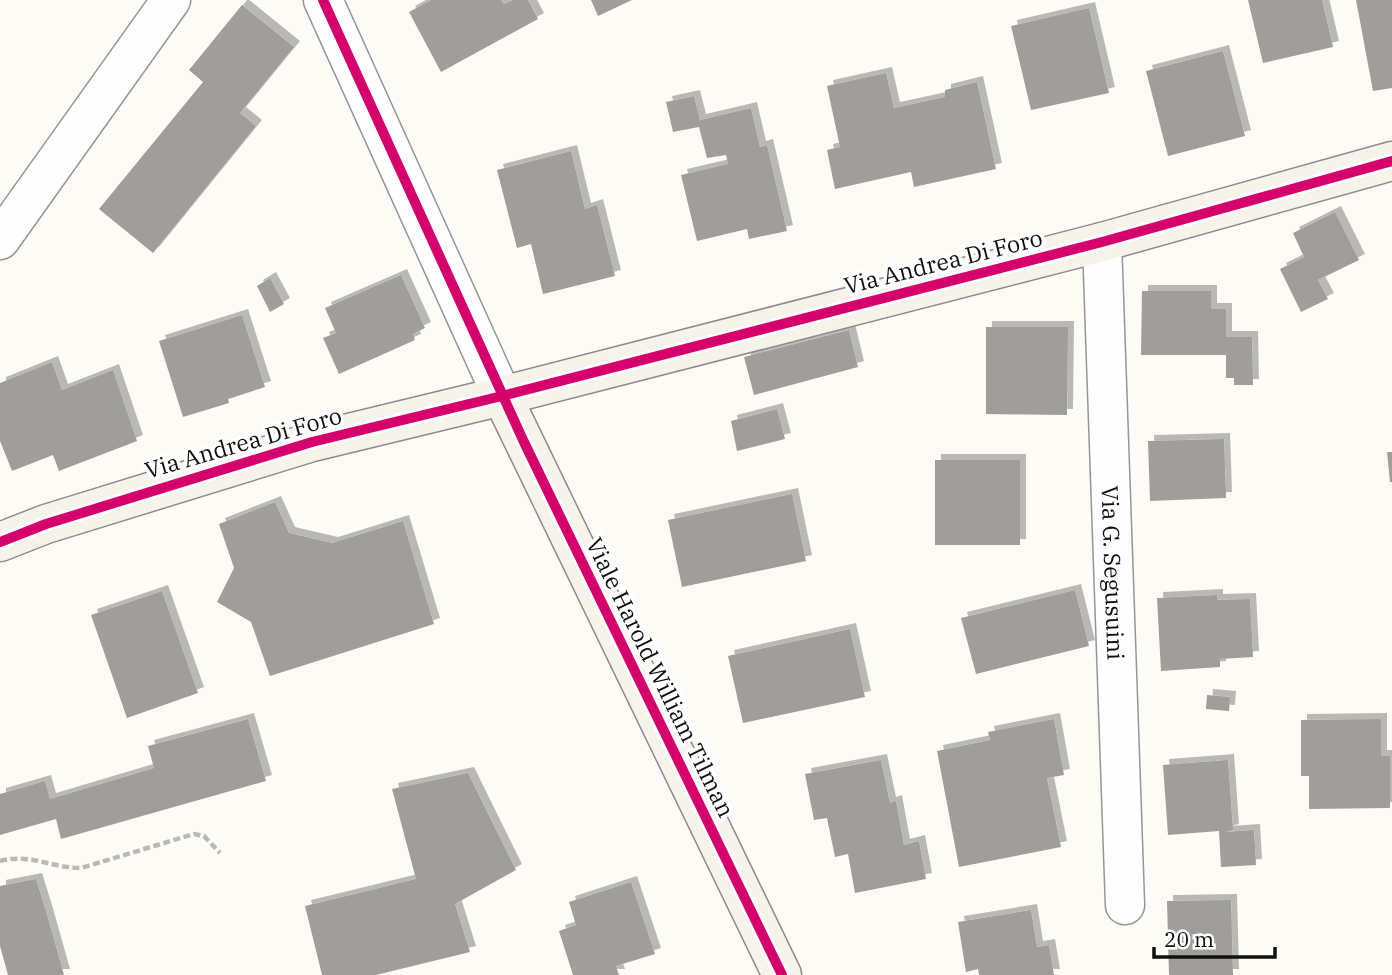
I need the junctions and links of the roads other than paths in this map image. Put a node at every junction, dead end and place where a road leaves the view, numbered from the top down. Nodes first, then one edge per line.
1 (171, 0) edge
2 (323, 0) edge
3 (1392, 161) edge
4 (0, 240) edge
5 (1102, 242) junction
6 (502, 396) junction
7 (0, 542) edge
8 (1125, 905) dead end
9 (775, 972) edge

1 - 4 street
2 - 6 street
3 - 5 street, Via Andrea Di Foro
5 - 6 street, Via Andrea Di Foro
5 - 8 street, Via G. Segusuini
6 - 7 street, Via Andrea Di Foro
6 - 9 street, Viale Harold William Tilman

